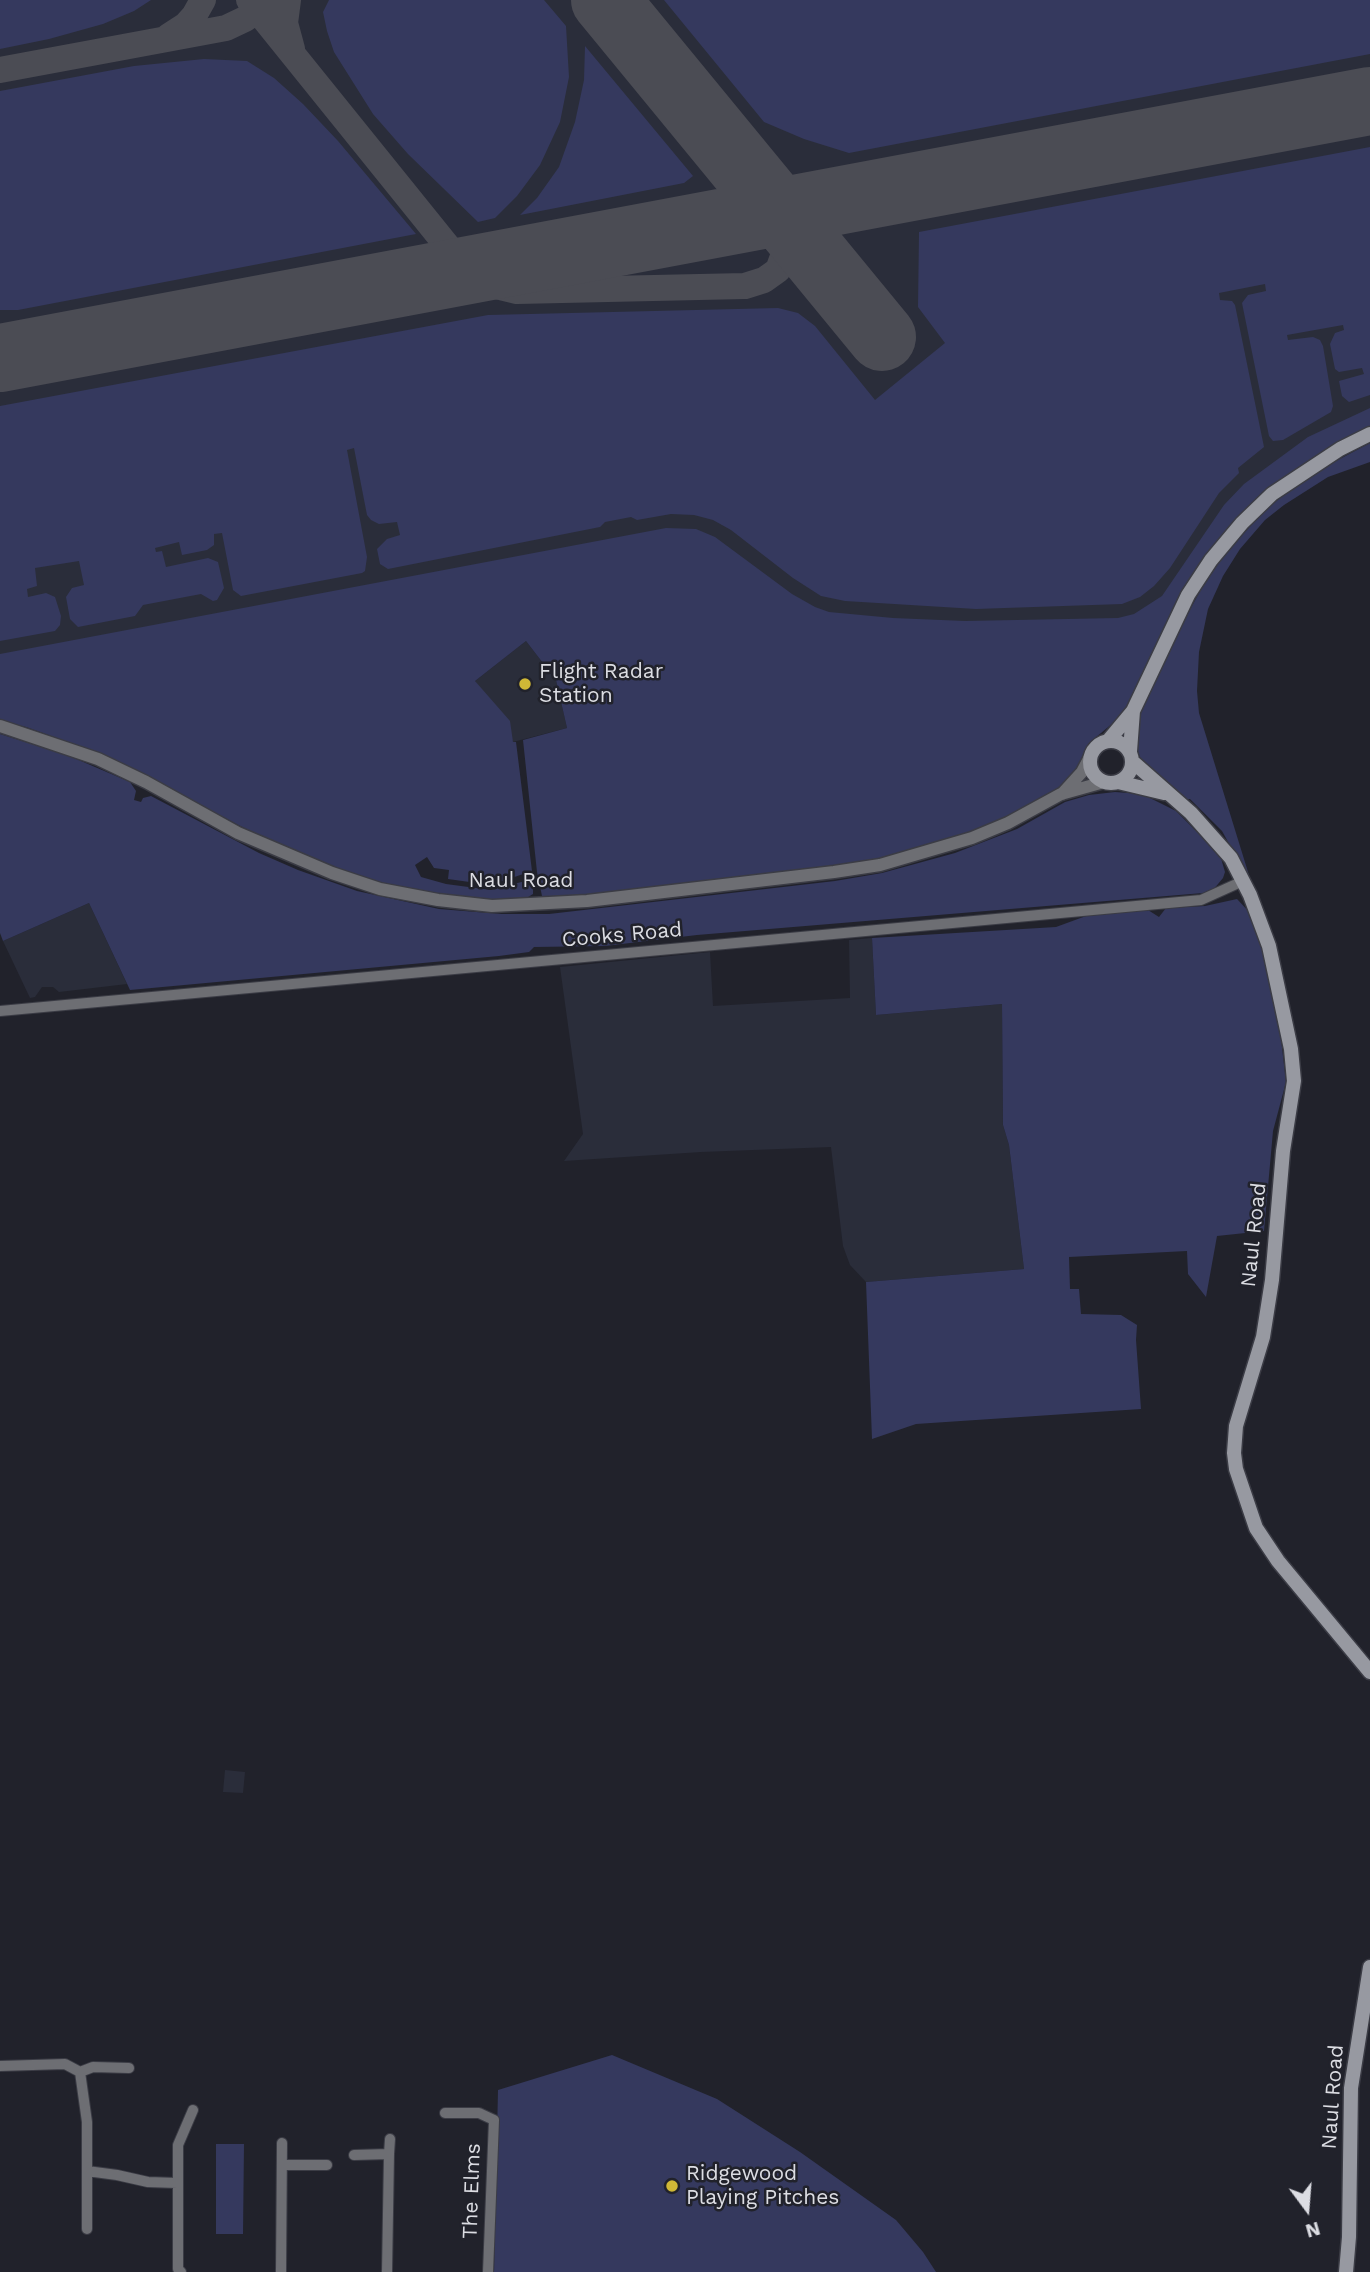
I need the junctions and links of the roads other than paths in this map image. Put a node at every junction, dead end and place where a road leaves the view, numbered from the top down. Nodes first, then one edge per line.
1 (1370, 434) edge
2 (1133, 711) junction
3 (0, 726) edge
4 (1108, 741) junction
5 (1092, 753) junction
6 (1131, 757) junction
7 (1111, 782) junction
8 (1166, 793) junction
9 (1061, 794) junction
10 (1243, 881) junction
11 (0, 1011) edge
12 (1370, 1671) edge
13 (1370, 1967) edge
14 (0, 2066) edge
15 (129, 2068) dead end
16 (80, 2072) junction
17 (193, 2110) dead end
18 (445, 2113) dead end
19 (390, 2139) dead end
20 (282, 2143) dead end
21 (389, 2154) junction
22 (354, 2155) dead end
23 (282, 2165) junction
24 (327, 2165) dead end
25 (87, 2171) junction
26 (177, 2183) junction
27 (87, 2229) dead end
28 (181, 2272) edge
29 (281, 2272) edge
30 (387, 2272) edge
31 (488, 2272) edge
32 (1346, 2272) edge

1 - 2 main road
2 - 4 main road
2 - 6 main road
3 - 9 street, Naul Road
4 - 5 main road
4 - 6 main road
5 - 7 main road
5 - 9 street, Naul Road
6 - 7 main road
6 - 8 main road, Naul Road
7 - 8 main road, Naul Road
7 - 9 street, Naul Road
8 - 10 main road, Naul Road
10 - 11 street, Cooks Road
10 - 12 main road, Naul Road
13 - 32 main road, Naul Road
14 - 16 street
15 - 16 street
16 - 25 street
17 - 26 street
18 - 31 street, The Elms
19 - 21 street
20 - 23 street
21 - 22 street
21 - 30 street
23 - 24 street
23 - 29 street
25 - 26 street
25 - 27 street
26 - 28 street

